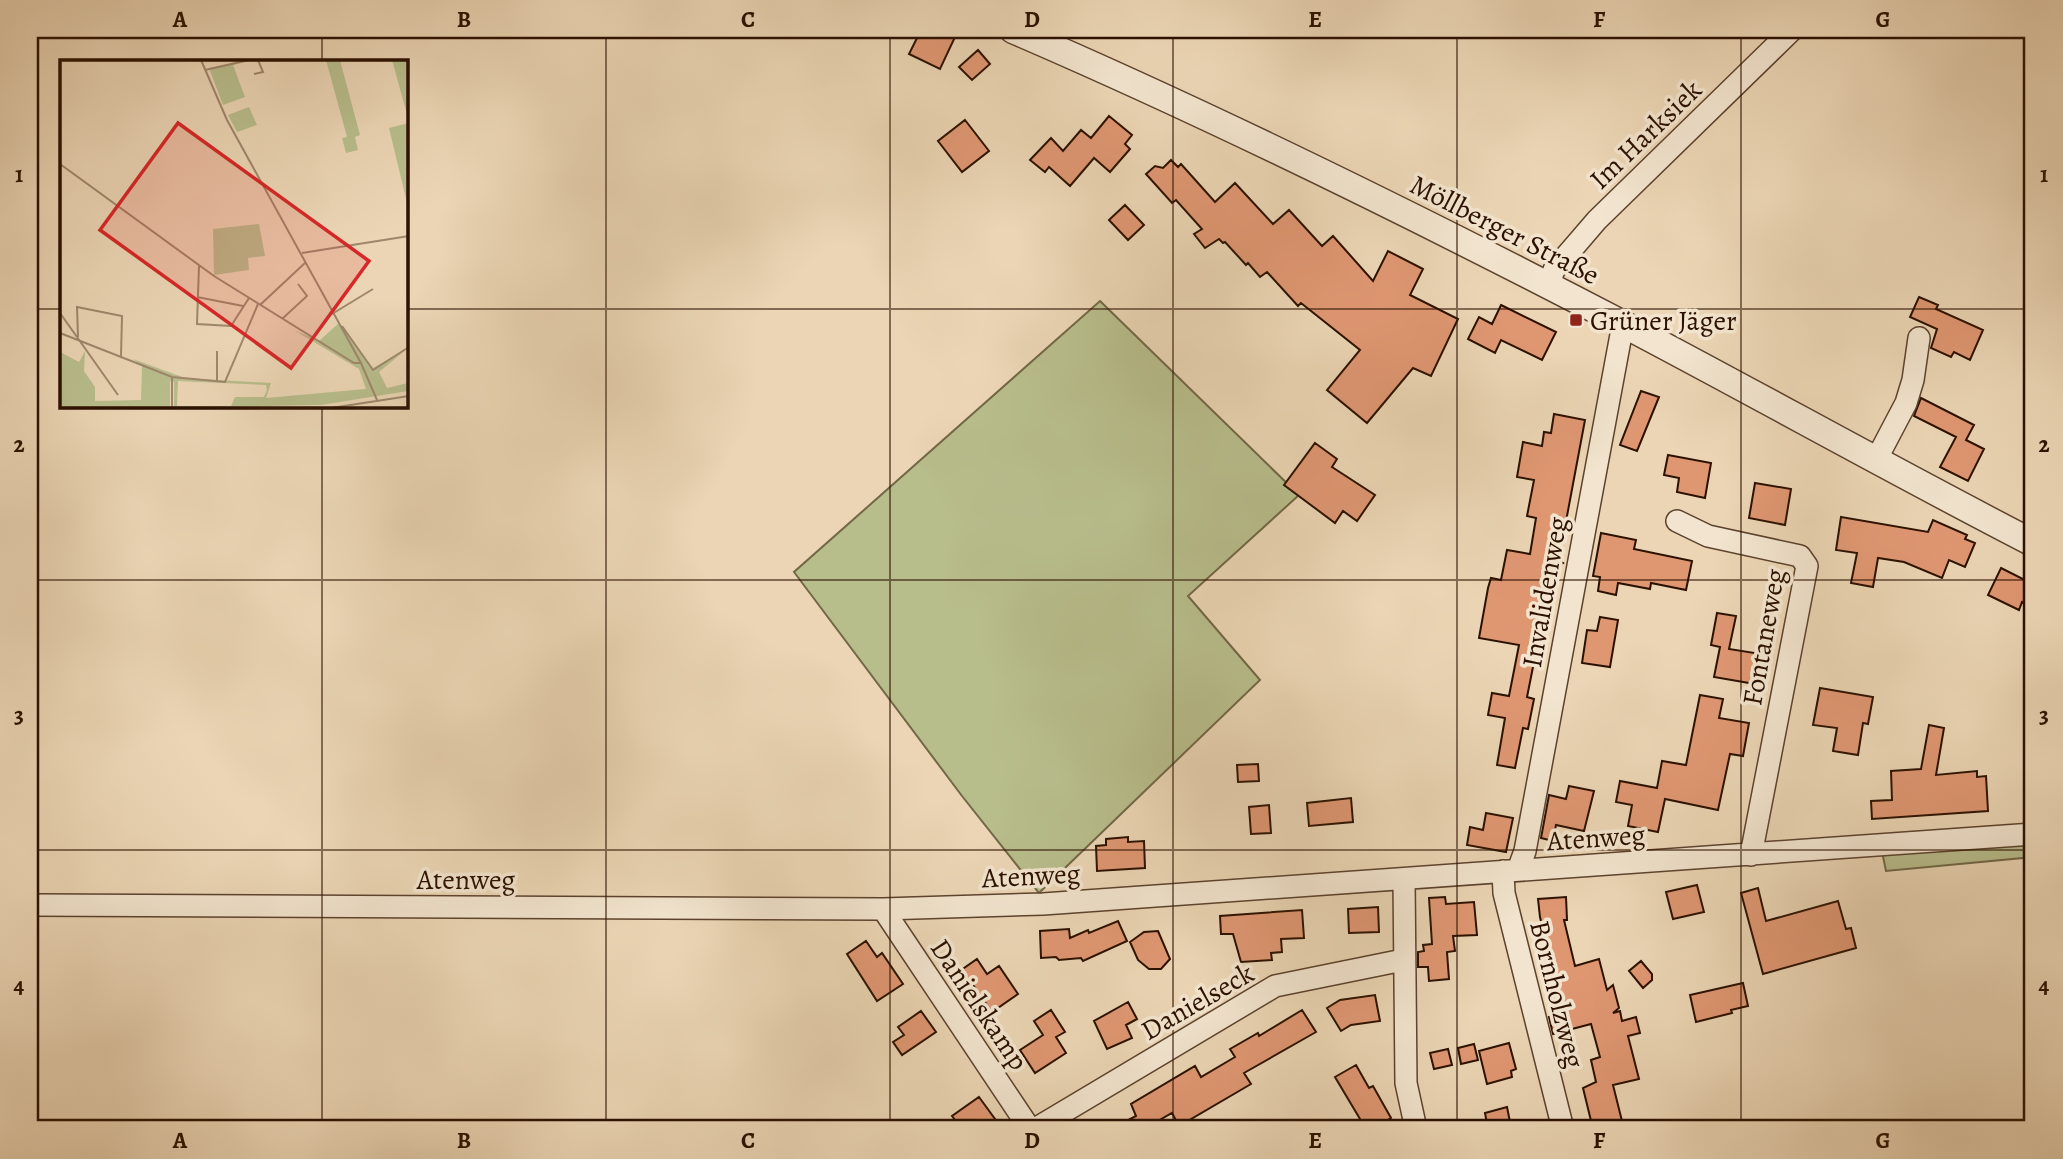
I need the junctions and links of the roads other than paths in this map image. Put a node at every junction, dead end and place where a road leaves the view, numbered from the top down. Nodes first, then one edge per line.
1 (1013, 30) edge
2 (1792, 30) edge
3 (1548, 286) junction
4 (1623, 324) junction
5 (1919, 338) dead end
6 (1876, 460) junction
7 (1677, 522) dead end
8 (2033, 543) edge
9 (2033, 834) edge
10 (1751, 855) junction
11 (1511, 871) junction
12 (1404, 879) junction
13 (30, 905) edge
14 (883, 909) junction
15 (1403, 960) junction
16 (1032, 1129) edge
17 (1416, 1129) edge
18 (1563, 1129) edge

1 - 3 street, Möllberger Straße
2 - 3 street, Im Harksiek
3 - 4 street, Möllberger Straße
4 - 6 street, Möllberger Straße
4 - 11 street, Invalidenweg
5 - 6 street
6 - 8 street, Möllberger Straße
7 - 10 street, Fontaneweg
9 - 10 street, Atenweg
10 - 11 street, Atenweg
11 - 12 street, Atenweg
11 - 18 street, Bornholzweg
12 - 14 street, Atenweg
12 - 15 street
13 - 14 street, Atenweg
14 - 16 street, Danielskamp
15 - 16 street, Danielseck
15 - 17 street

